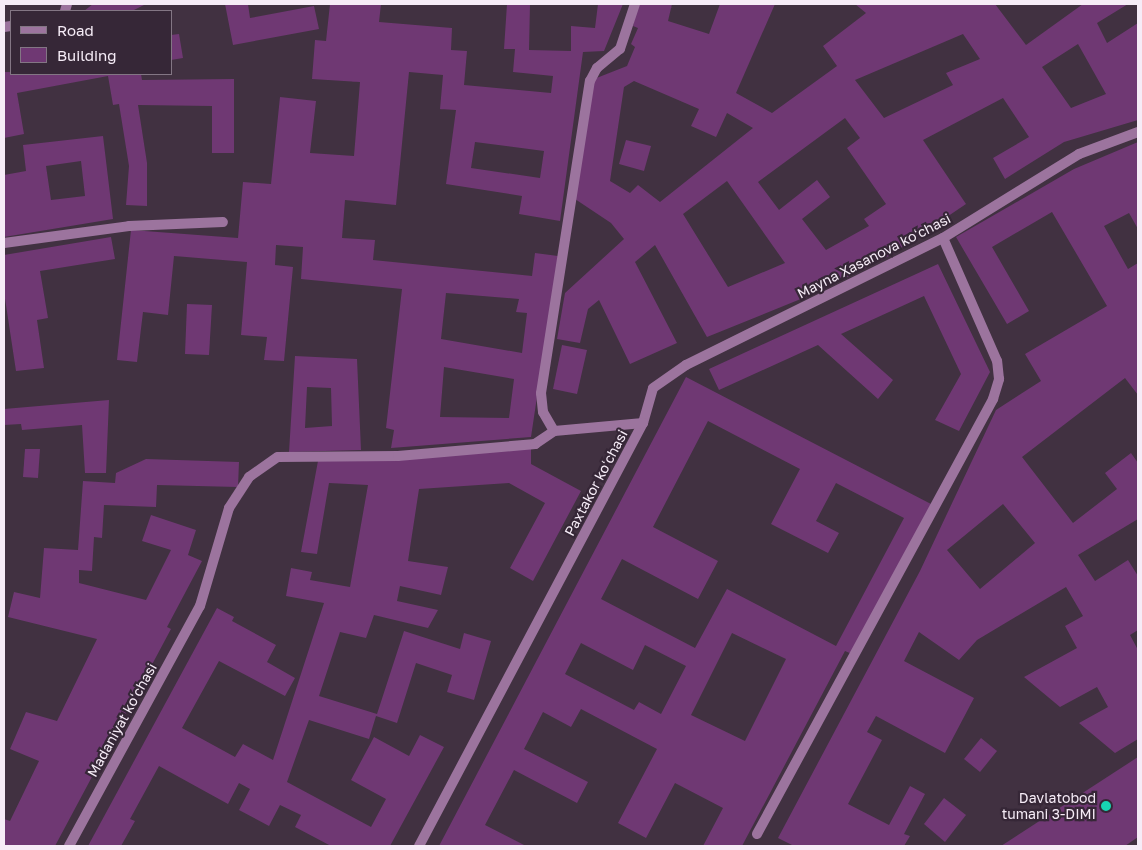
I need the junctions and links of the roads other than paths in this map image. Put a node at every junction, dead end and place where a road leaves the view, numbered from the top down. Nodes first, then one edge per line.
1 (635, 4) edge
2 (1138, 132) edge
3 (223, 222) dead end
4 (943, 238) junction
5 (4, 243) edge
6 (643, 423) junction
7 (554, 431) junction
8 (757, 834) dead end
9 (69, 846) edge
10 (419, 846) edge

1 - 7 street
2 - 4 street, Mayna Xasanova koʻchasi
3 - 5 street
4 - 6 street, Mayna Xasanova koʻchasi
4 - 8 street
6 - 7 street, Paxtakor koʻchasi
6 - 10 street, Paxtakor koʻchasi
7 - 9 street, Madaniyat koʻchasi

